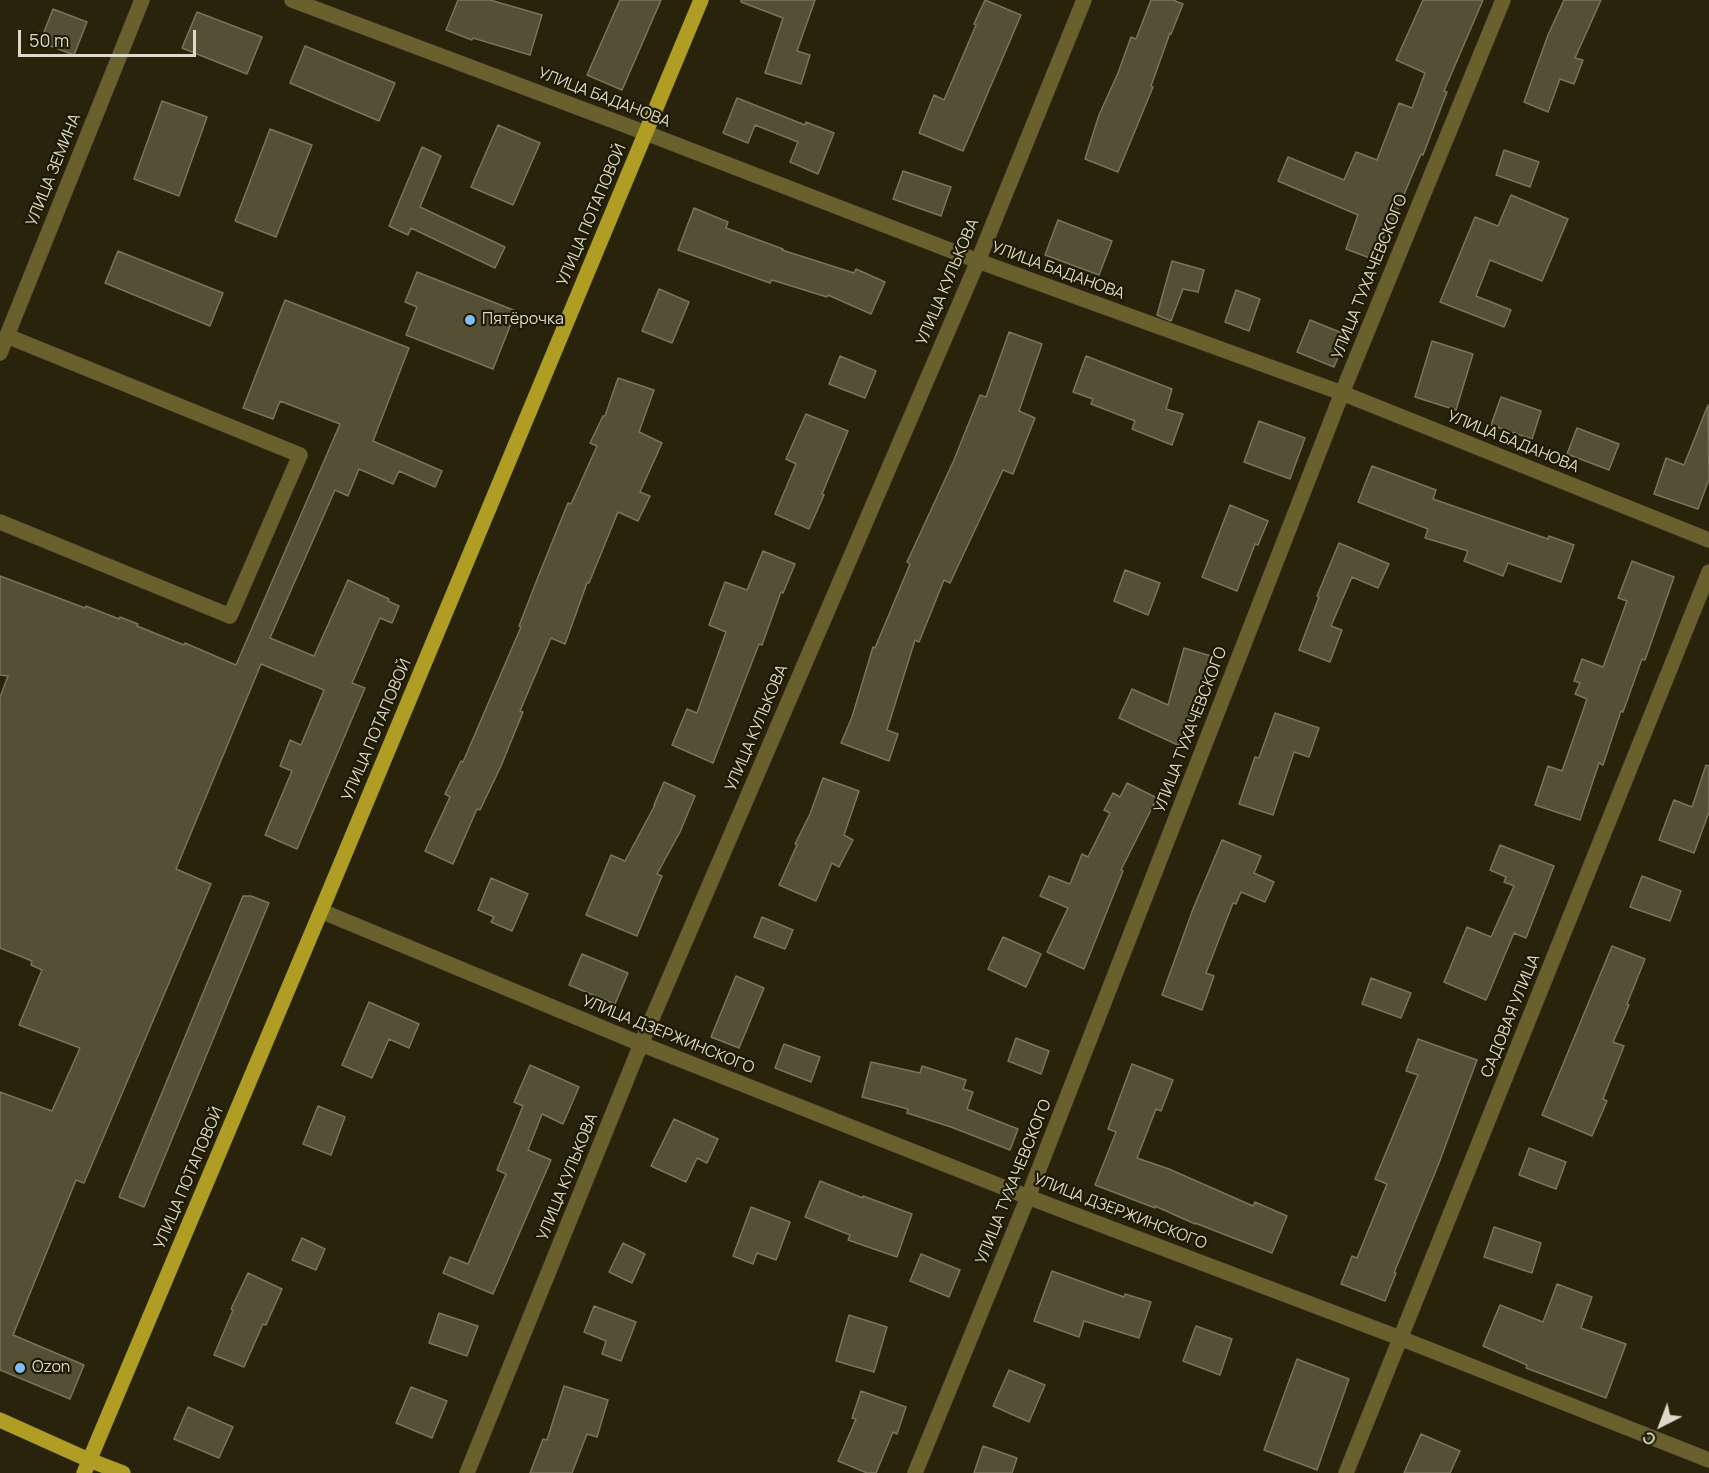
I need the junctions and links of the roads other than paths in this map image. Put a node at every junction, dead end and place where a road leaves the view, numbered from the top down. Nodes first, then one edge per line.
1 (142, 0) edge
2 (292, 0) edge
3 (701, 0) edge
4 (1084, 0) edge
5 (1503, 0) edge
6 (646, 133) junction
7 (978, 261) junction
8 (7, 336) junction
9 (0, 353) edge
10 (1342, 393) junction
11 (0, 522) edge
12 (1709, 540) edge
13 (1709, 572) edge
14 (321, 911) junction
15 (641, 1044) junction
16 (1028, 1197) junction
17 (1400, 1338) junction
18 (0, 1420) edge
19 (1709, 1460) edge
20 (87, 1467) edge
21 (123, 1473) edge
22 (467, 1473) edge
23 (915, 1473) edge
24 (1346, 1473) edge

1 - 8 street, УЛИЦА ЗЕМИНА
2 - 6 street, УЛИЦА БАДАНОВА
3 - 6 main road, УЛИЦА ПОТАПОВОЙ
4 - 7 street, УЛИЦА КУЛЬКОВА
5 - 10 street, УЛИЦА ТУХАЧЕВСКОГО
6 - 7 street, УЛИЦА БАДАНОВА
6 - 14 main road, УЛИЦА ПОТАПОВОЙ
7 - 10 street, УЛИЦА БАДАНОВА
7 - 15 street, УЛИЦА КУЛЬКОВА
8 - 9 street, УЛИЦА ЗЕМИНА
8 - 11 street
10 - 12 street, УЛИЦА БАДАНОВА
10 - 16 street, УЛИЦА ТУХАЧЕВСКОГО
13 - 17 street, САДОВАЯ УЛИЦА
14 - 15 street, УЛИЦА ДЗЕРЖИНСКОГО
14 - 20 main road, УЛИЦА ПОТАПОВОЙ
15 - 16 street, УЛИЦА ДЗЕРЖИНСКОГО
15 - 22 street, УЛИЦА КУЛЬКОВА
16 - 17 street, УЛИЦА ДЗЕРЖИНСКОГО
16 - 23 street, УЛИЦА ТУХАЧЕВСКОГО
17 - 19 street, УЛИЦА ДЗЕРЖИНСКОГО
17 - 24 street, САДОВАЯ УЛИЦА
18 - 20 main road
20 - 21 main road

